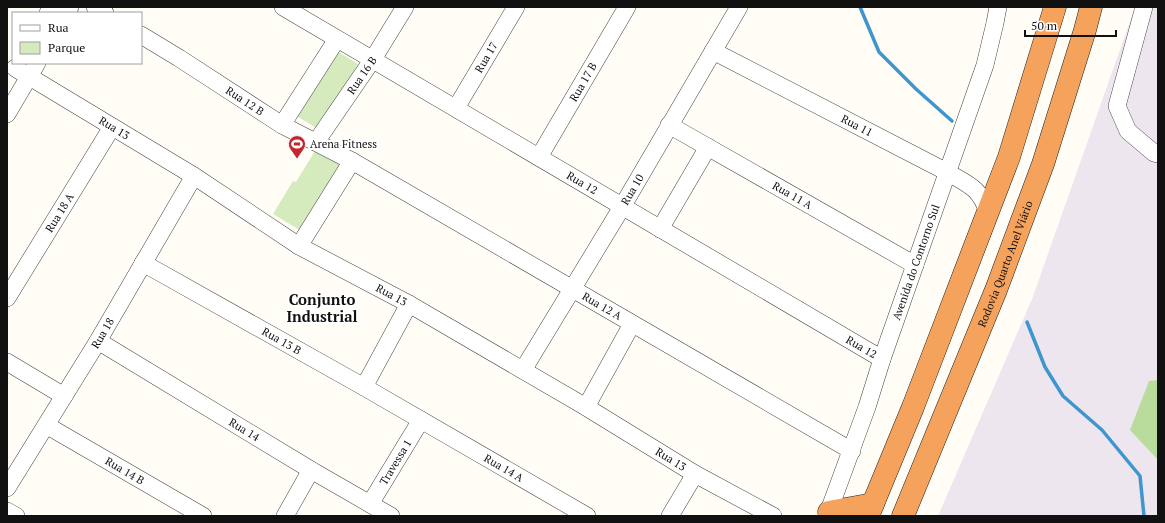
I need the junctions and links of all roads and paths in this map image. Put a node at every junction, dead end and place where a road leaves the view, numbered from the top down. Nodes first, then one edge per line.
1 (405, 7) edge
2 (516, 7) edge
3 (627, 7) edge
4 (740, 7) edge
5 (998, 7) edge
6 (1055, 7) edge
7 (1091, 7) edge
8 (1144, 7) edge
9 (290, 9) edge
10 (142, 36) edge
11 (337, 39) junction
12 (713, 51) junction
13 (373, 59) junction
14 (21, 71) edge
15 (456, 108) junction
16 (7, 114) edge
17 (282, 125) junction
18 (669, 125) junction
19 (112, 127) junction
20 (316, 142) junction
21 (708, 147) junction
22 (1158, 154) edge
23 (539, 157) junction
24 (352, 161) junction
25 (947, 172) junction
26 (194, 176) junction
27 (622, 207) junction
28 (988, 212) junction
29 (660, 229) junction
30 (300, 246) junction
31 (143, 262) junction
32 (915, 265) junction
33 (964, 275) junction
34 (572, 290) junction
35 (996, 290) junction
36 (7, 298) edge
37 (409, 304) junction
38 (632, 324) junction
39 (98, 341) junction
40 (882, 359) junction
41 (7, 362) edge
42 (522, 370) junction
43 (364, 387) junction
44 (64, 396) junction
45 (586, 406) junction
46 (421, 420) junction
47 (46, 425) junction
48 (899, 438) junction
49 (852, 451) junction
50 (311, 470) junction
51 (695, 474) junction
52 (7, 488) edge
53 (370, 504) junction
54 (906, 507) edge
55 (871, 510) edge
56 (7, 511) edge
57 (828, 514) edge
58 (16, 516) edge
59 (203, 516) edge
60 (285, 516) edge
61 (391, 516) edge
62 (587, 516) edge
63 (670, 516) edge
64 (773, 516) edge

1 - 13 street, Rua 16 B
2 - 15 street, Rua 17
3 - 23 street, Rua 17 B
4 - 12 street, Rua 10
5 - 25 street, Avenida do Contorno Sul
6 - 28 highway
7 - 35 highway, Rodovia Quarto Anel Viário
8 - 22 street
9 - 11 street, Rua 12
10 - 17 street, Rua 12 B
11 - 13 street, Rua 12
11 - 17 street
12 - 18 street, Rua 10
12 - 25 street, Rua 11
13 - 15 street, Rua 12
13 - 20 street, Rua 16 B
14 - 16 street
14 - 19 street, Rua 13
15 - 23 street, Rua 12
17 - 20 street, Rua 12 B
18 - 21 street, Rua 11 A
18 - 27 street, Rua 10
19 - 26 street, Rua 13
19 - 36 street, Rua 18 A
20 - 24 street, Rua 12 B
21 - 29 street
21 - 32 street, Rua 11 A
23 - 27 street, Rua 12
24 - 30 street
24 - 34 street, Rua 12 A
25 - 28 street, Rua 11
25 - 32 street, Avenida do Contorno Sul
26 - 30 street, Rua 13
26 - 31 street, Rua 18
27 - 29 street, Rua 12
27 - 34 street, Rua 10
28 - 33 highway
29 - 40 street, Rua 12
30 - 37 street, Rua 13
31 - 39 street, Rua 18
31 - 43 street, Rua 13 B
32 - 40 street, Avenida do Contorno Sul
33 - 35 highway
33 - 48 highway
34 - 38 street, Rua 12 A
34 - 42 street, Rua 10
35 - 54 highway, Rodovia Quarto Anel Viário
37 - 42 street, Rua 13
37 - 43 street
38 - 45 street
38 - 49 street, Rua 12 A
39 - 44 street, Rua 18
39 - 50 street, Rua 14
40 - 49 street, Avenida do Contorno Sul
41 - 44 street
42 - 45 street, Rua 13
43 - 46 street, Rua 13 B
44 - 47 street, Rua 18
45 - 51 street, Rua 13
46 - 53 street, Travessa 1
46 - 62 street, Rua 14 A
47 - 52 street, Rua 18
47 - 59 street, Rua 14 B
48 - 54 highway
48 - 55 highway
49 - 57 street, Avenida do Contorno Sul
50 - 53 street, Rua 14
50 - 60 street
51 - 63 street
51 - 64 street, Rua 13
53 - 61 street, Rua 14
55 - 57 highway
56 - 58 street

